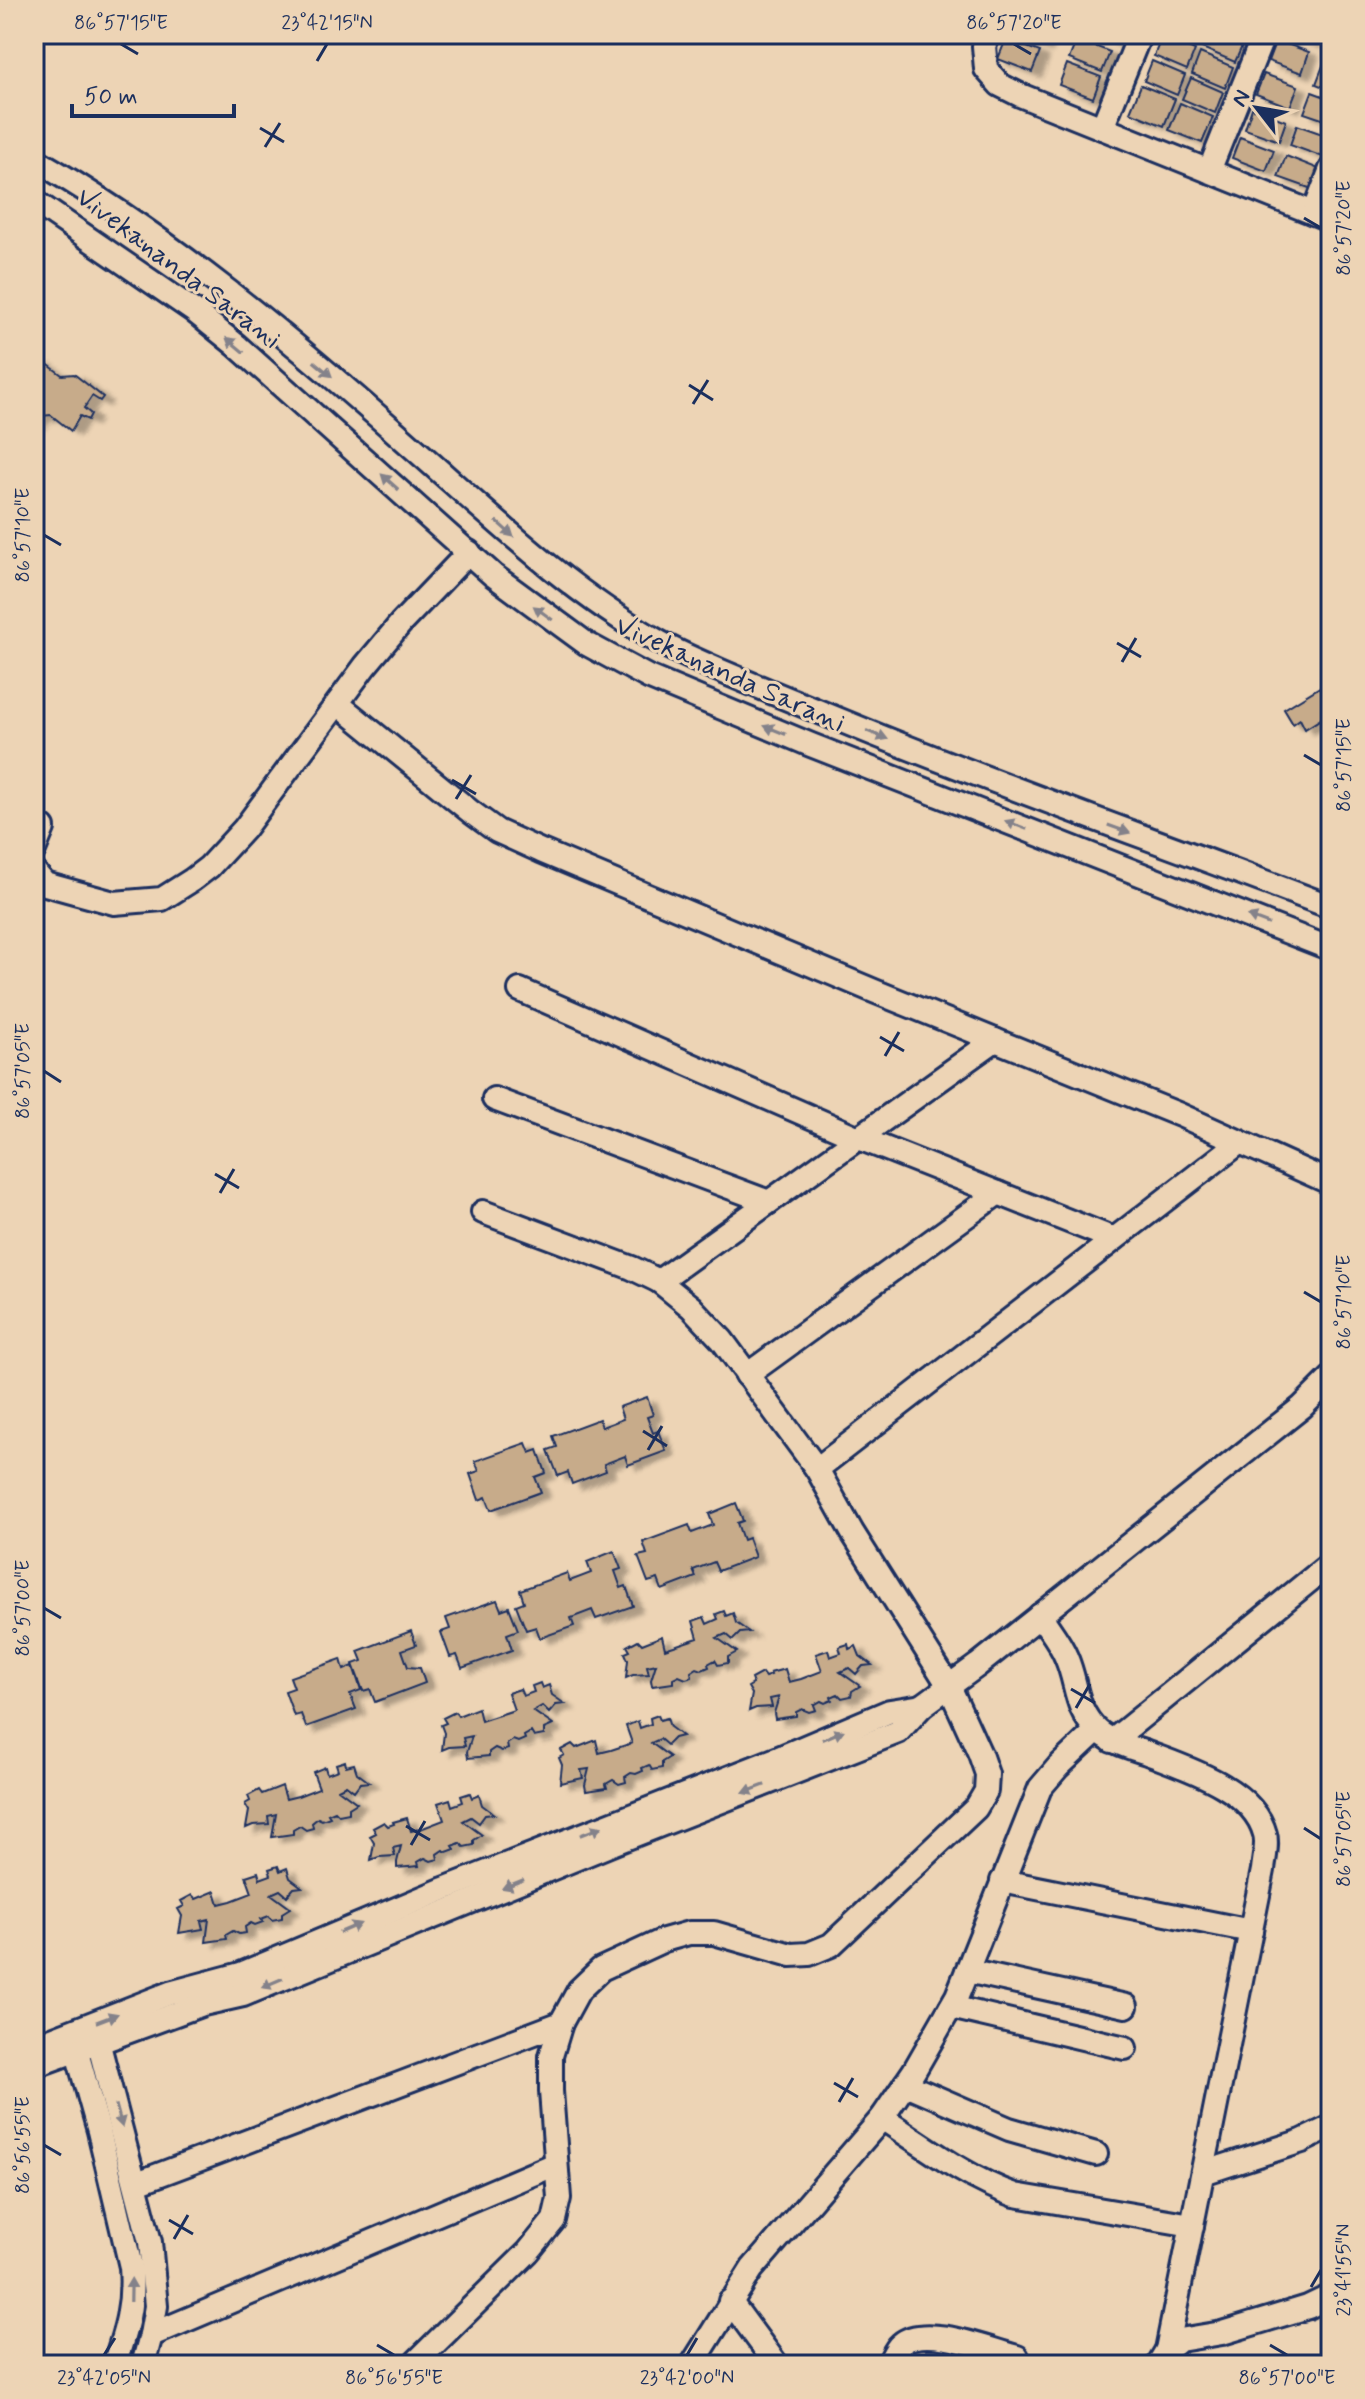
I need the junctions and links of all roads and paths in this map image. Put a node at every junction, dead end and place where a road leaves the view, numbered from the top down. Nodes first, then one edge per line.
1 (989, 34) edge
2 (1140, 34) edge
3 (1264, 34) edge
4 (1102, 128) junction
5 (34, 159) edge
6 (1331, 169) edge
7 (1209, 171) junction
8 (34, 201) edge
9 (1323, 216) edge
10 (469, 552) junction
11 (338, 704) junction
12 (1090, 818) junction
13 (43, 828) dead end
14 (1077, 849) junction
15 (34, 850) edge
16 (34, 871) edge
17 (1331, 907) edge
18 (1331, 949) edge
19 (520, 990) dead end
20 (995, 1040) junction
21 (494, 1099) dead end
22 (859, 1138) junction
23 (1240, 1142) junction
24 (1331, 1183) edge
25 (998, 1193) junction
26 (769, 1202) junction
27 (483, 1212) dead end
28 (1114, 1239) junction
29 (659, 1281) junction
30 (747, 1375) junction
31 (1327, 1390) edge
32 (817, 1469) junction
33 (1331, 1563) edge
34 (1040, 1615) junction
35 (949, 1686) junction
36 (922, 1706) junction
37 (1105, 1735) junction
38 (1002, 1881) junction
39 (1251, 1931) junction
40 (967, 1971) junction
41 (1126, 2006) dead end
42 (951, 2007) junction
43 (561, 2023) junction
44 (98, 2041) junction
45 (1125, 2048) dead end
46 (76, 2049) junction
47 (40, 2057) edge
48 (905, 2084) junction
49 (882, 2118) junction
50 (1331, 2127) edge
51 (1096, 2154) dead end
52 (556, 2164) junction
53 (1203, 2173) junction
54 (137, 2183) junction
55 (1192, 2225) junction
56 (1331, 2296) edge
57 (730, 2301) junction
58 (151, 2335) junction
59 (1017, 2357) dead end
60 (1162, 2357) edge
61 (114, 2365) edge
62 (143, 2365) edge
63 (413, 2365) edge
64 (692, 2365) edge
65 (777, 2365) edge
66 (888, 2365) edge

1 - 4 street
2 - 4 street
3 - 7 street
4 - 7 street
5 -> 12 street, Vivekananda Sarani
6 - 9 street
7 - 9 street
10 -> 8 street, Vivekananda Sarani
10 - 11 street
14 -> 10 street, Vivekananda Sarani
11 - 16 street
11 - 20 street
12 - 14 street
12 -> 17 street, Vivekananda Sarani
13 - 15 street
18 -> 14 street, Vivekananda Sarani
19 - 22 street
20 - 22 street
20 - 23 street
21 - 26 street
22 - 25 street
22 - 26 street
23 - 24 street
23 - 28 street
25 - 28 street
25 - 30 street
26 - 29 street
27 - 29 street
28 - 32 street
29 - 30 street
30 - 32 street
31 - 34 street
32 - 35 street
33 - 37 street
34 - 35 street
34 - 37 street
35 - 36 street
35 - 43 street
36 -> 44 street
47 -> 36 street
37 - 38 street
37 - 39 street
38 - 39 street
38 - 40 street
39 - 53 street
40 - 41 street
40 - 42 street
42 - 45 street
42 - 48 street
43 - 52 street
43 - 54 street
44 - 46 street
44 -> 54 street
46 - 47 street
61 -> 46 street
48 - 49 street
48 - 51 street
49 - 55 street
49 - 57 street
50 - 53 street
52 - 58 street
52 - 63 street
53 - 55 street
54 - 58 street
55 - 60 street
56 - 60 street
57 - 64 street
57 - 65 street
58 - 62 street
59 - 66 street

